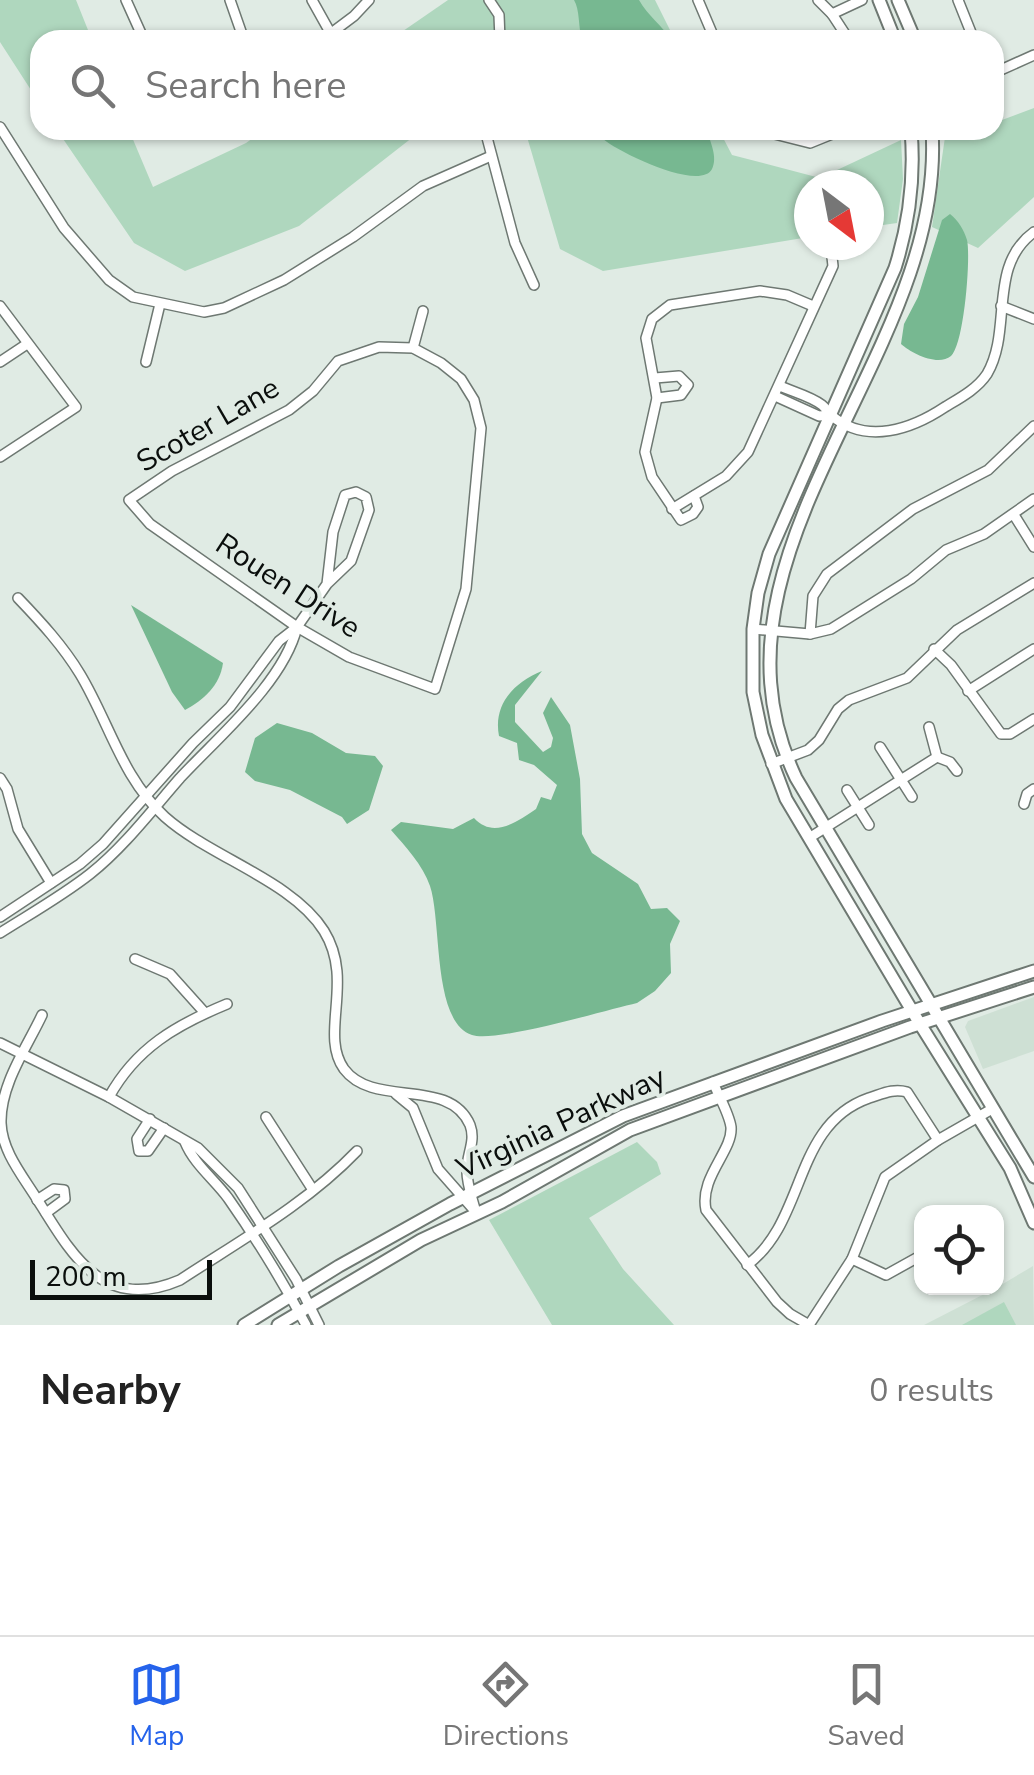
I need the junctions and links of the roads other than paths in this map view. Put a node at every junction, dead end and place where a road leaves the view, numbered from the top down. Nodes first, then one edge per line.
1 (126, 0) edge
2 (230, 0) edge
3 (312, 0) edge
4 (369, 0) edge
5 (490, 0) edge
6 (712, 0) edge
7 (818, 0) edge
8 (862, 0) edge
9 (879, 0) edge
10 (898, 0) edge
11 (958, 0) edge
12 (699, 2) edge
13 (832, 14) junction
14 (140, 30) edge
15 (240, 30) edge
16 (324, 30) edge
17 (335, 30) edge
18 (500, 30) edge
19 (710, 30) edge
20 (842, 30) edge
21 (891, 30) edge
22 (910, 30) edge
23 (970, 30) edge
24 (1034, 54) edge
25 (1004, 69) edge
26 (0, 126) edge
27 (488, 140) edge
28 (911, 140) edge
29 (932, 140) edge
30 (492, 156) junction
31 (1034, 232) edge
32 (832, 260) edge
33 (534, 284) dead end
34 (160, 304) junction
35 (0, 306) edge
36 (814, 306) junction
37 (1001, 306) junction
38 (423, 311) dead end
39 (1034, 320) edge
40 (27, 344) junction
41 (413, 348) junction
42 (0, 362) edge
43 (146, 362) dead end
44 (655, 378) junction
45 (777, 391) junction
46 (656, 398) junction
47 (830, 415) junction
48 (845, 424) junction
49 (1034, 426) edge
50 (0, 457) edge
51 (694, 496) junction
52 (1034, 499) edge
53 (130, 500) joint
54 (672, 509) junction
55 (1014, 515) junction
56 (1034, 547) edge
57 (1034, 583) edge
58 (327, 584) junction
59 (18, 598) dead end
60 (297, 627) junction
61 (753, 629) junction
62 (771, 630) junction
63 (810, 634) junction
64 (934, 649) junction
65 (1034, 649) edge
66 (968, 691) junction
67 (1034, 719) edge
68 (930, 726) dead end
69 (880, 748) dead end
70 (937, 758) junction
71 (787, 759) junction
72 (771, 764) junction
73 (957, 771) dead end
74 (0, 778) edge
75 (902, 781) junction
76 (1034, 789) edge
77 (847, 790) dead end
78 (146, 796) junction
79 (912, 796) dead end
80 (1024, 804) dead end
81 (155, 807) junction
82 (858, 808) junction
83 (868, 825) dead end
84 (825, 828) junction
85 (809, 838) junction
86 (52, 883) junction
87 (0, 917) edge
88 (0, 934) edge
89 (135, 959) dead end
90 (1034, 971) edge
91 (1034, 986) edge
92 (227, 1004) dead end
93 (930, 1006) junction
94 (913, 1012) junction
95 (204, 1013) junction
96 (42, 1014) dead end
97 (938, 1018) junction
98 (920, 1024) junction
99 (0, 1043) edge
100 (23, 1055) junction
101 (713, 1082) junction
102 (393, 1093) junction
103 (719, 1096) junction
104 (109, 1097) junction
105 (433, 1098) junction
106 (992, 1109) junction
107 (417, 1115) junction
108 (266, 1117) dead end
109 (978, 1117) junction
110 (150, 1119) junction
111 (164, 1128) junction
112 (938, 1140) junction
113 (185, 1142) junction
114 (357, 1150) dead end
115 (1034, 1177) edge
116 (314, 1190) junction
117 (466, 1196) junction
118 (38, 1200) junction
119 (46, 1213) junction
120 (476, 1213) junction
121 (1034, 1223) edge
122 (262, 1226) junction
123 (250, 1234) junction
124 (852, 1259) junction
125 (914, 1260) edge
126 (747, 1264) junction
127 (295, 1293) junction
128 (304, 1308) junction
129 (244, 1325) edge
130 (278, 1325) edge
131 (306, 1325) edge
132 (319, 1325) edge
133 (809, 1325) edge

1 - 14 street
2 - 15 street
3 - 16 street
4 - 17 street
5 - 18 street
6 - 12 street
7 - 13 street
8 - 13 street
9 - 21 main road
10 - 22 main road
11 - 23 street
12 - 19 street
13 - 20 street
24 - 25 street
26 - 34 street
27 - 30 street
28 - 47 main road
29 - 48 main road
30 - 33 street
30 - 34 street
31 - 37 street
32 - 36 street
34 - 43 street
35 - 40 street
36 - 44 street
36 - 45 street
37 - 39 street
37 - 48 street
38 - 41 street
40 - 42 street
40 - 50 street
41 - 53 street, Scoter Lane
41 - 60 street, Rouen Drive
44 - 46 street
44 - 46 street
45 - 47 street
45 - 51 street
46 - 54 street
47 - 48 street
47 - 61 main road
48 - 62 main road
49 - 63 street
51 - 54 street
51 - 54 street
52 - 55 street
53 - 60 street, Rouen Drive
55 - 56 street
55 - 63 street
57 - 64 street
58 - 58 street
58 - 60 street
59 - 78 street
60 - 78 street
60 - 81 street
61 - 62 street
61 - 72 main road
62 - 63 street
62 - 71 main road
64 - 66 street
64 - 71 street
65 - 66 street
66 - 67 street
68 - 70 street
69 - 75 street
70 - 73 street
70 - 75 street
71 - 72 street
71 - 84 main road
72 - 85 main road
74 - 86 street
75 - 79 street
75 - 82 street
76 - 80 street
77 - 82 street
78 - 81 street
78 - 86 street
81 - 88 street
81 - 102 street
82 - 83 street
82 - 84 street
84 - 85 street
84 - 93 main road
85 - 94 main road
86 - 87 street
89 - 95 street
90 - 93 main road, Virginia Parkway
91 - 97 main road, Virginia Parkway
92 - 95 street
93 - 94 main road, Virginia Parkway
93 - 97 main road
94 - 98 main road
94 - 101 main road, Virginia Parkway
95 - 104 street
96 - 100 street
97 - 98 main road, Virginia Parkway
97 - 106 main road
98 - 103 main road, Virginia Parkway
98 - 109 main road
99 - 100 street
100 - 104 street
100 - 118 street
101 - 103 street
101 - 117 main road, Virginia Parkway
102 - 105 street
102 - 107 street
103 - 120 main road, Virginia Parkway
103 - 126 street
104 - 110 street
105 - 107 street
105 - 117 street
106 - 109 street
106 - 115 main road
107 - 117 street
108 - 116 street
109 - 112 street
109 - 121 main road
110 - 111 street
110 - 111 street
111 - 113 street
112 - 124 street
112 - 126 street
113 - 122 street
113 - 123 street
114 - 116 street
116 - 122 street
117 - 120 street
117 - 127 main road, Virginia Parkway
118 - 119 street
118 - 119 street
119 - 123 street
120 - 128 main road, Virginia Parkway
122 - 123 street
122 - 127 street
123 - 127 street
124 - 125 street
124 - 133 street
126 - 133 street
127 - 128 street
127 - 129 main road, Virginia Parkway
128 - 130 main road, Virginia Parkway
128 - 131 street
128 - 132 street

